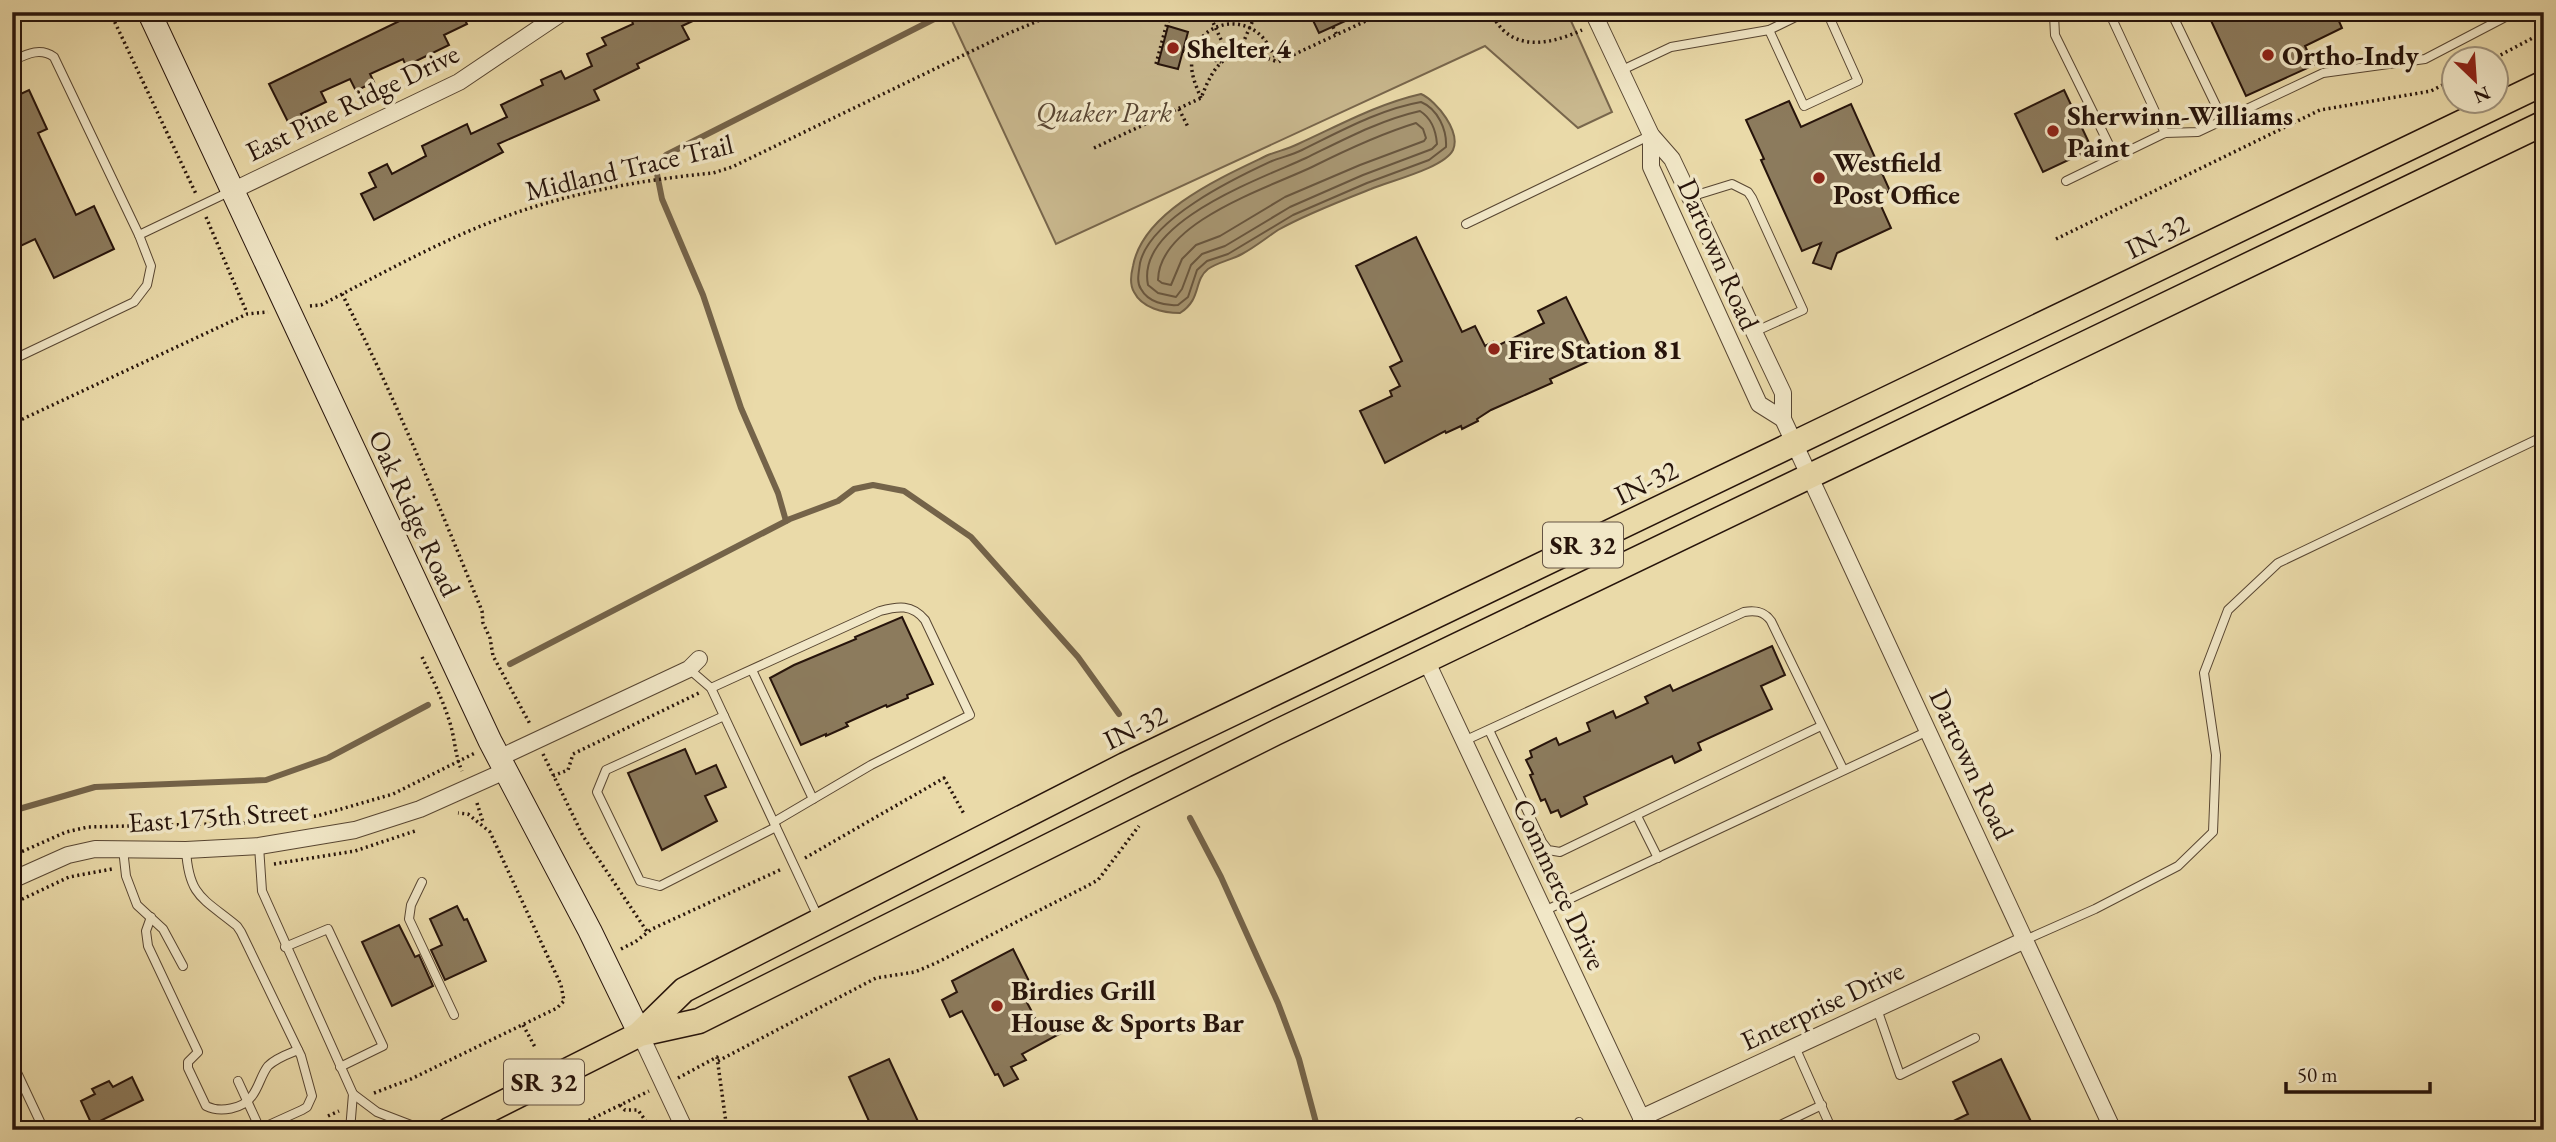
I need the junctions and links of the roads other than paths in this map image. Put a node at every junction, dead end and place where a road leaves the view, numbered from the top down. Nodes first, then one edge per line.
1 (149, 12) edge
2 (564, 12) edge
3 (1806, 12) edge
4 (1827, 12) edge
5 (2060, 12) edge
6 (2109, 12) edge
7 (2171, 12) edge
8 (2513, 13) edge
9 (1596, 18) edge
10 (1769, 30) junction
11 (12, 61) edge
12 (1620, 71) junction
13 (2544, 83) edge
14 (2223, 120) junction
15 (2544, 123) edge
16 (2165, 132) junction
17 (1651, 135) junction
18 (2115, 157) junction
19 (2066, 181) dead end
20 (232, 191) junction
21 (1690, 197) junction
22 (1466, 224) dead end
23 (139, 235) junction
24 (1754, 332) junction
25 (12, 360) edge
26 (1783, 419) junction
27 (2544, 436) edge
28 (1795, 443) junction
29 (1810, 476) junction
30 (1426, 660) junction
31 (694, 664) joint
32 (752, 670) junction
33 (711, 688) junction
34 (724, 716) junction
35 (1822, 726) junction
36 (1489, 730) junction
37 (1928, 731) junction
38 (1464, 741) junction
39 (499, 758) junction
40 (1843, 769) junction
41 (813, 799) junction
42 (1637, 816) junction
43 (775, 825) junction
44 (259, 846) junction
45 (123, 849) junction
46 (186, 850) junction
47 (1658, 858) junction
48 (12, 880) edge
49 (422, 882) dead end
50 (1544, 911) junction
51 (151, 916) junction
52 (820, 921) junction
53 (2025, 940) junction
54 (285, 947) junction
55 (183, 966) dead end
56 (1877, 1009) junction
57 (454, 1015) dead end
58 (640, 1034) junction
59 (1975, 1038) dead end
60 (1795, 1047) junction
61 (298, 1050) junction
62 (12, 1062) edge
63 (340, 1067) junction
64 (238, 1081) dead end
65 (353, 1094) junction
66 (247, 1101) junction
67 (1822, 1105) junction
68 (1644, 1124) edge
69 (44, 1130) edge
70 (350, 1130) edge
71 (424, 1130) edge
72 (449, 1130) edge
73 (685, 1130) edge
74 (1770, 1130) edge
75 (1832, 1130) edge
76 (2113, 1130) edge

1 - 20 street, Oak Ridge Road
2 - 20 street, East Pine Ridge Drive
3 - 10 lane
4 - 10 lane
5 - 18 lane
6 - 16 lane
7 - 14 lane
8 - 14 lane
9 - 12 street, Dartown Road
10 - 12 lane
11 - 23 lane
12 - 17 street, Dartown Road
13 - 28 main road, IN-32 / SR 32
14 - 16 lane
15 - 29 main road, IN-32 / SR 32
16 - 18 lane
17 - 21 street, Dartown Road
17 - 22 lane
17 - 26 street, Dartown Road
18 - 19 lane
20 - 23 lane
20 - 39 street, Oak Ridge Road
21 - 24 street, Dartown Road
21 - 24 lane
23 - 25 lane
24 - 26 street, Dartown Road
26 - 28 street, Dartown Road
27 - 53 lane
28 - 29 street, Dartown Road
28 - 52 main road, IN-32 / SR 32
29 - 30 main road, IN-32 / SR 32
29 - 37 street, Dartown Road
30 - 38 street, Commerce Drive
30 - 58 main road, IN-32 / SR 32
31 - 33 lane
31 - 39 street, East 175th Street
32 - 33 lane
32 - 41 lane
32 - 41 lane
33 - 34 lane
34 - 43 lane
34 - 43 lane
35 - 36 lane
35 - 40 lane
35 - 42 lane
36 - 38 lane
36 - 42 lane
37 - 40 lane
37 - 53 street, Dartown Road
38 - 50 street, Commerce Drive
39 - 44 street, East 175th Street
39 - 58 street, Oak Ridge Road
40 - 47 lane
41 - 43 lane
42 - 47 lane
43 - 52 lane
44 - 46 street, East 175th Street
44 - 54 lane
45 - 46 street, East 175th Street
45 - 48 street, East 175th Street
45 - 51 lane
46 - 61 lane
47 - 50 lane
49 - 57 lane
50 - 68 street, Commerce Drive
51 - 55 lane
51 - 66 lane
52 - 58 main road, IN-32 / SR 32
53 - 56 street, Enterprise Drive
53 - 76 street, Dartown Road
54 - 63 lane
54 - 63 lane
56 - 59 lane
56 - 60 street, Enterprise Drive
58 - 72 main road, IN-32 / SR 32
58 - 73 street
60 - 67 lane
60 - 68 street, Enterprise Drive
61 - 66 lane
61 - 66 lane
62 - 69 lane
63 - 65 lane
64 - 66 lane
65 - 70 lane
65 - 71 lane
67 - 74 lane
67 - 75 lane

